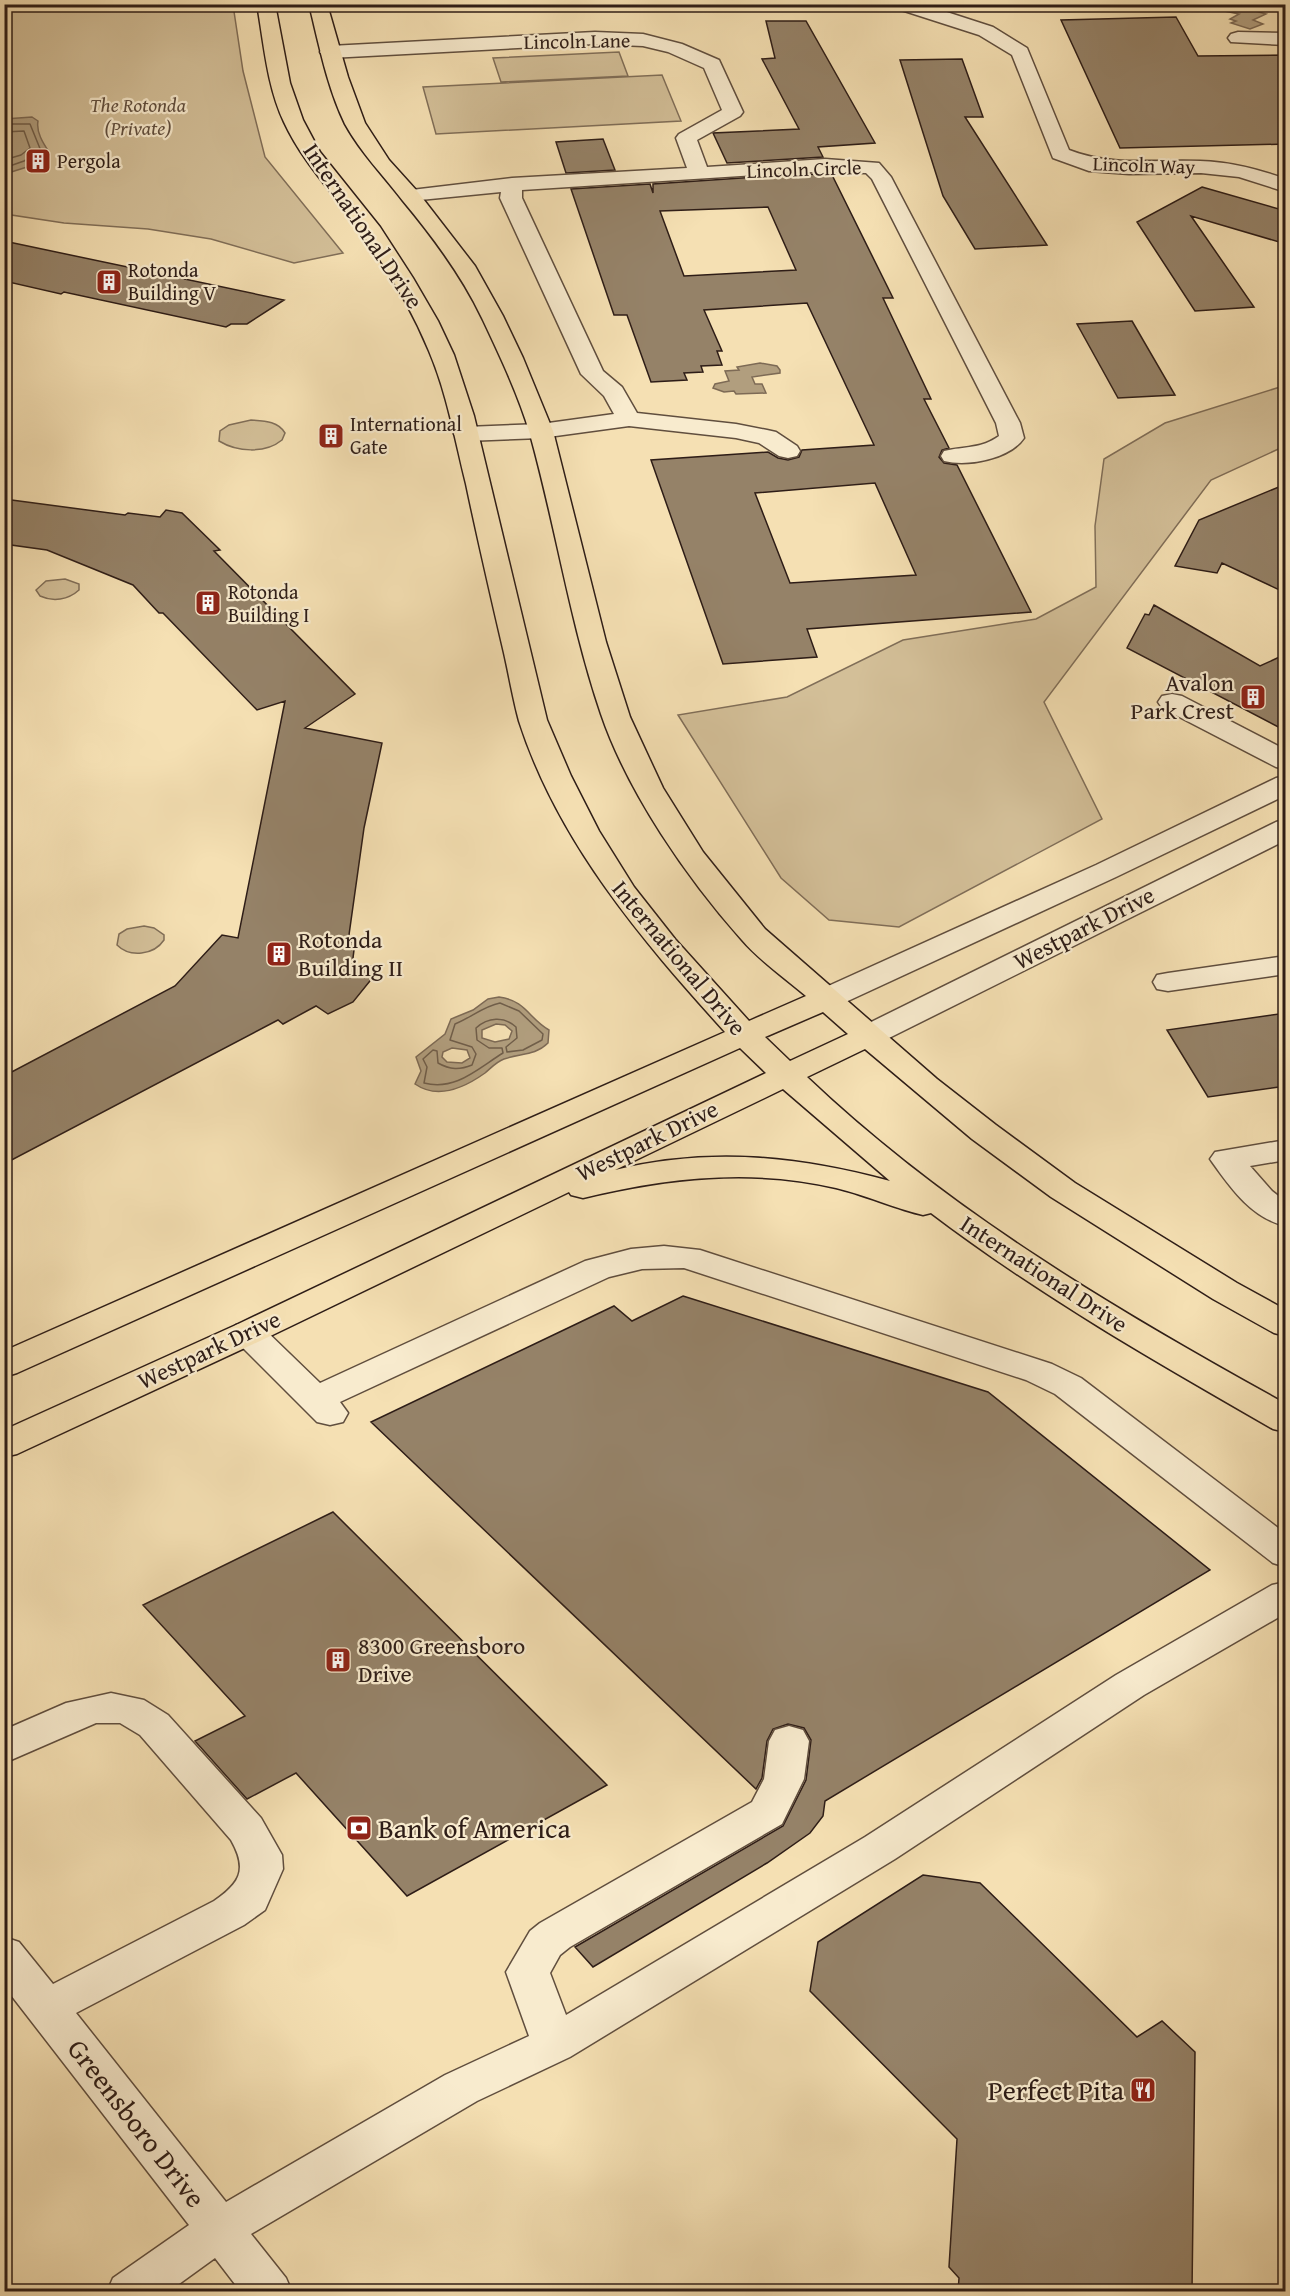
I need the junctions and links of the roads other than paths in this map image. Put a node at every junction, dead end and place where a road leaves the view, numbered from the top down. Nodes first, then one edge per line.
1 (266, 4) edge
2 (318, 4) edge
3 (902, 4) edge
4 (1238, 38) dead end
5 (1286, 39) edge
6 (330, 52) junction
7 (699, 174) junction
8 (512, 185) junction
9 (1286, 186) edge
10 (410, 195) junction
11 (624, 411) junction
12 (536, 420) junction
13 (464, 425) junction
14 (788, 451) dead end
15 (953, 456) dead end
16 (1172, 702) dead end
17 (1286, 761) edge
18 (1286, 784) edge
19 (1286, 828) edge
20 (1286, 965) edge
21 (1168, 982) dead end
22 (826, 999) junction
23 (742, 1035) junction
24 (870, 1035) junction
25 (784, 1075) junction
26 (1286, 1150) edge
27 (500, 1212) junction
28 (1286, 1216) edge
29 (961, 1220) junction
30 (1286, 1325) edge
31 (248, 1333) junction
32 (4, 1365) edge
33 (1286, 1420) edge
34 (4, 1445) edge
35 (1286, 1554) edge
36 (1286, 1595) edge
37 (789, 1741) dead end
38 (4, 1748) edge
39 (4, 1954) edge
40 (47, 2008) junction
41 (554, 2044) junction
42 (220, 2229) junction
43 (130, 2292) edge
44 (269, 2292) edge

1 - 13 main road, International Drive
2 - 6 main road, International Drive
3 - 9 street, Lincoln Way
4 - 5 street
6 - 7 street, Lincoln Lane
6 - 10 main road, International Drive
7 - 8 street, Lincoln Circle
7 - 15 street, Lincoln Circle
8 - 10 street, Lincoln Circle
8 - 11 street
10 - 12 main road, International Drive
11 - 12 street
11 - 14 street
12 - 13 street
12 - 22 main road, International Drive
13 - 23 main road, International Drive
16 - 17 street
18 - 22 street, Westpark Drive
19 - 24 street, Westpark Drive
20 - 21 street
22 - 23 main road, Westpark Drive
22 - 24 main road, International Drive
23 - 25 main road, International Drive
23 - 32 main road, Westpark Drive
24 - 25 main road, Westpark Drive
24 - 30 main road, International Drive
25 - 27 main road, Westpark Drive
25 - 29 main road, International Drive
26 - 28 street
27 - 29 main road
27 - 31 main road, Westpark Drive
29 - 33 main road, International Drive
31 - 34 main road, Westpark Drive
31 - 35 street
36 - 41 street
37 - 41 street
38 - 40 street
39 - 40 street, Greensboro Drive
40 - 42 street, Greensboro Drive
41 - 42 street
42 - 43 street
42 - 44 street, Greensboro Drive

